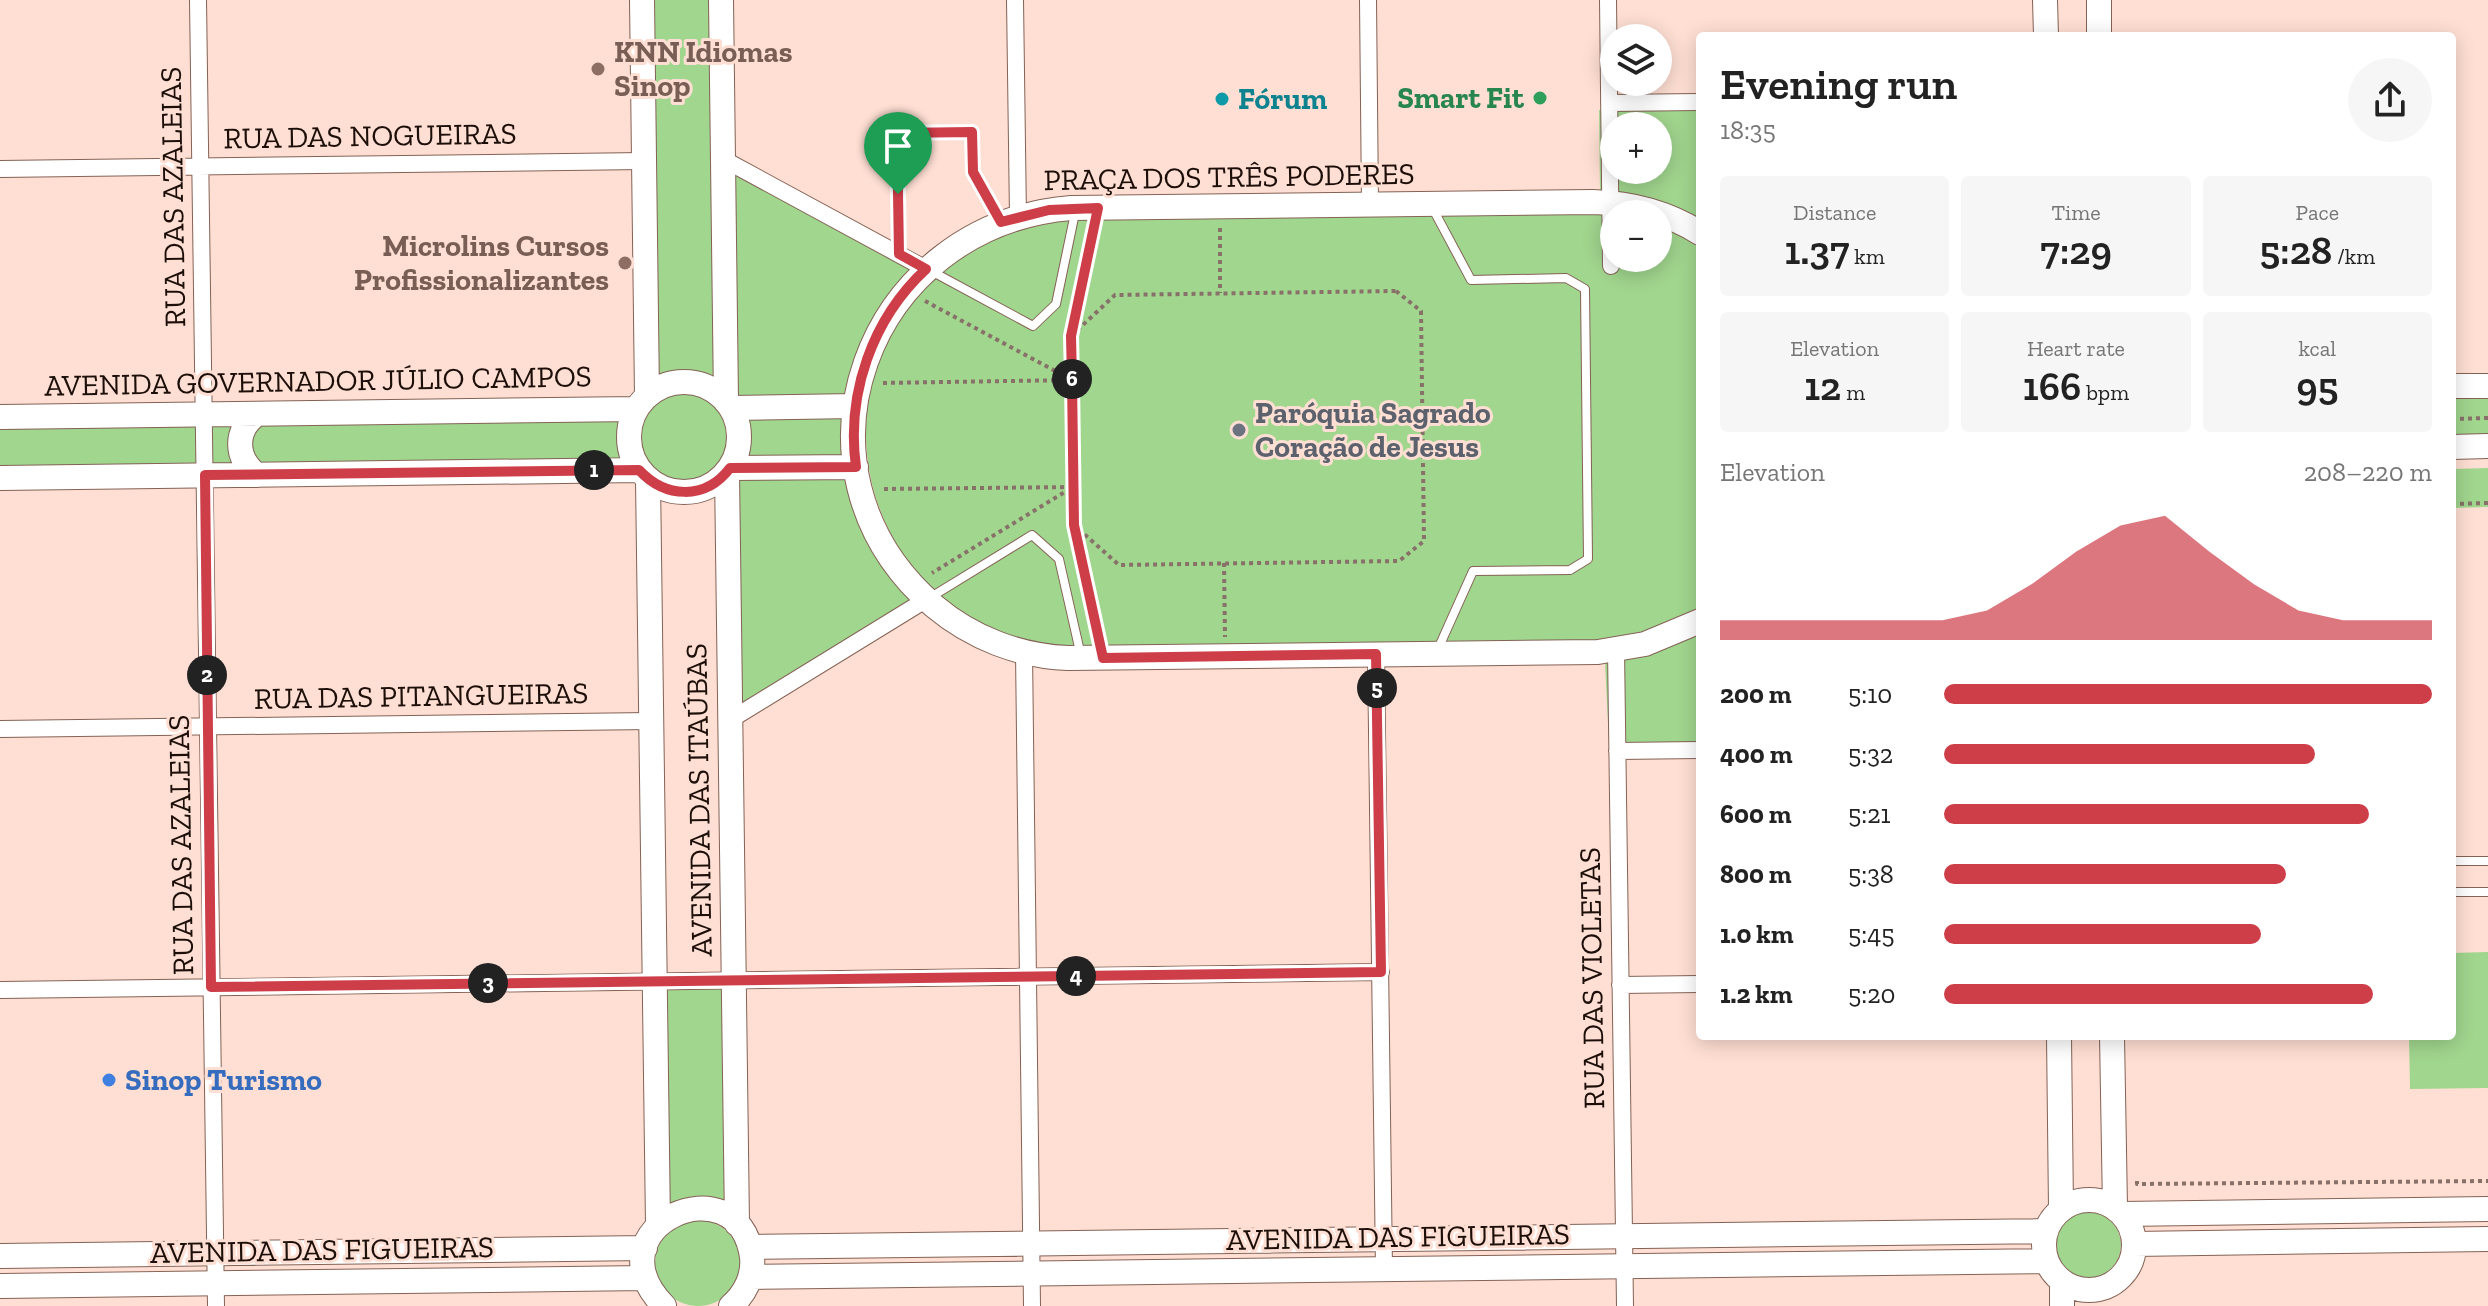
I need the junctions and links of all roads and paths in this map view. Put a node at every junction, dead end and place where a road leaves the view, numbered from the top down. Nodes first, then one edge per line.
1 (198, 0) edge
2 (642, 0) edge
3 (721, 0) edge
4 (1015, 0) edge
5 (1368, 0) edge
6 (1608, 0) edge
7 (2045, 0) edge
8 (2099, 0) edge
9 (2046, 32) edge
10 (2099, 32) edge
11 (1696, 102) edge
12 (1609, 103) junction
13 (723, 159) junction
14 (644, 161) junction
15 (200, 166) junction
16 (0, 169) edge
17 (1610, 200) edge
18 (1600, 202) edge
19 (1370, 204) junction
20 (1431, 204) junction
21 (1219, 206) junction
22 (1087, 208) junction
23 (1672, 219) edge
24 (1009, 220) junction
25 (1696, 231) edge
26 (899, 254) junction
27 (926, 269) junction
28 (906, 291) junction
29 (1220, 293) junction
30 (1071, 336) junction
31 (1072, 380) junction
32 (2456, 386) edge
33 (2488, 386) edge
34 (858, 395) junction
35 (641, 403) junction
36 (729, 404) junction
37 (204, 414) junction
38 (257, 414) junction
39 (0, 417) edge
40 (2488, 418) edge
41 (2456, 419) edge
42 (2488, 446) edge
43 (2456, 447) edge
44 (728, 470) junction
45 (205, 475) junction
46 (257, 475) junction
47 (644, 475) junction
48 (0, 478) edge
49 (859, 478) junction
50 (1073, 487) junction
51 (2488, 503) edge
52 (2456, 504) edge
53 (1074, 525) junction
54 (1224, 563) junction
55 (920, 592) junction
56 (1696, 623) edge
57 (1616, 650) junction
58 (1024, 652) junction
59 (1376, 654) junction
60 (1436, 654) junction
61 (1225, 656) junction
62 (1092, 658) junction
63 (730, 720) junction
64 (651, 721) junction
65 (208, 727) junction
66 (0, 729) edge
67 (1696, 750) edge
68 (1617, 751) junction
69 (2456, 861) edge
70 (2488, 861) edge
71 (2456, 892) edge
72 (2488, 892) edge
73 (1381, 972) junction
74 (1028, 977) junction
75 (733, 980) junction
76 (655, 981) junction
77 (1696, 984) edge
78 (1620, 985) junction
79 (211, 987) junction
80 (0, 990) edge
81 (2059, 1040) edge
82 (2112, 1040) edge
83 (2137, 1170) dead end
84 (2488, 1181) edge
85 (2061, 1209) junction
86 (2488, 1209) edge
87 (2118, 1211) junction
88 (737, 1224) junction
89 (658, 1225) junction
90 (2045, 1231) junction
91 (1624, 1236) junction
92 (1384, 1239) junction
93 (2488, 1239) edge
94 (1031, 1243) junction
95 (2134, 1244) junction
96 (750, 1247) junction
97 (645, 1248) junction
98 (215, 1254) junction
99 (0, 1256) edge
100 (2046, 1261) junction
101 (1624, 1266) junction
102 (1384, 1269) junction
103 (1032, 1273) junction
104 (751, 1277) junction
105 (645, 1278) junction
106 (2116, 1281) junction
107 (0, 1286) edge
108 (2062, 1294) edge
109 (216, 1295) edge
110 (661, 1304) edge
111 (735, 1304) edge
112 (1032, 1306) edge
113 (1625, 1306) edge
114 (2116, 1306) edge

1 - 15 street, RUA DAS AZALEIAS
2 - 14 street
3 - 13 street
4 - 24 street
5 - 19 street
6 - 12 street
7 - 9 street
8 - 10 street
11 - 12 street
12 - 17 street
13 - 26 street
13 - 36 street
14 - 15 street, RUA DAS NOGUEIRAS
14 - 35 street
15 - 16 street, RUA DAS NOGUEIRAS
15 - 37 street, RUA DAS AZALEIAS
18 - 20 street, PRAÇA DOS TRÊS PODERES
19 - 20 street, PRAÇA DOS TRÊS PODERES
19 - 21 street, PRAÇA DOS TRÊS PODERES
20 - 60 lane
21 - 22 street, PRAÇA DOS TRÊS PODERES
21 - 29 path
22 - 24 street, PRAÇA DOS TRÊS PODERES
22 - 27 lane
22 - 30 path
23 - 25 street, PRAÇA DOS TRÊS PODERES
24 - 26 lane
24 - 27 street, PRAÇA DOS TRÊS PODERES
26 - 27 street
27 - 28 street, PRAÇA DOS TRÊS PODERES
28 - 31 path
28 - 34 street, PRAÇA DOS TRÊS PODERES
29 - 30 path
29 - 54 path
30 - 31 path
31 - 34 path
31 - 50 path
32 - 33 street
34 - 36 street, AVENIDA GOVERNADOR JÚLIO CAMPOS
34 - 49 street, PRAÇA DOS TRÊS PODERES
35 - 36 street, AVENIDA GOVERNADOR JÚLIO CAMPOS
35 - 38 street, AVENIDA GOVERNADOR JÚLIO CAMPOS
35 - 47 street
36 - 44 street
37 - 38 street, AVENIDA GOVERNADOR JÚLIO CAMPOS
37 - 39 street, AVENIDA GOVERNADOR JÚLIO CAMPOS
37 - 45 street, RUA DAS AZALEIAS
38 - 46 street
40 - 41 path
42 - 43 street
44 - 47 street
44 - 49 street
44 - 63 street, AVENIDA DAS ITAÚBAS
45 - 46 street
45 - 48 street
45 - 65 street, RUA DAS AZALEIAS
46 - 47 street
47 - 64 street, AVENIDA DAS ITAÚBAS
49 - 50 path
49 - 55 street, PRAÇA DOS TRÊS PODERES
50 - 53 path
50 - 55 path
51 - 52 path
53 - 54 path
53 - 62 path
54 - 61 path
55 - 58 street, PRAÇA DOS TRÊS PODERES
55 - 62 lane
55 - 63 street
56 - 57 street, PRAÇA DOS TRÊS PODERES
57 - 60 street, PRAÇA DOS TRÊS PODERES
57 - 68 street, RUA DAS VIOLETAS
58 - 62 street, PRAÇA DOS TRÊS PODERES
58 - 74 street
59 - 60 street, PRAÇA DOS TRÊS PODERES
59 - 61 street, PRAÇA DOS TRÊS PODERES
59 - 73 street
61 - 62 street, PRAÇA DOS TRÊS PODERES
63 - 75 street, AVENIDA DAS ITAÚBAS
64 - 65 street, RUA DAS PITANGUEIRAS
64 - 76 street, AVENIDA DAS ITAÚBAS
65 - 66 street, RUA DAS PITANGUEIRAS
65 - 79 street, RUA DAS AZALEIAS
67 - 68 street
68 - 78 street, RUA DAS VIOLETAS
69 - 70 lane
71 - 72 lane
73 - 74 street
73 - 92 street
74 - 75 street
74 - 94 street
75 - 76 street
75 - 88 street, AVENIDA DAS ITAÚBAS
76 - 79 street
76 - 89 street, AVENIDA DAS ITAÚBAS
77 - 78 street
78 - 91 street, RUA DAS VIOLETAS
79 - 80 street
79 - 98 street, RUA DAS AZALEIAS
81 - 85 street
82 - 87 street
83 - 84 path
85 - 87 street
85 - 90 street
86 - 87 street
87 - 95 street
88 - 89 street
88 - 96 street
89 - 97 street
90 - 91 street, AVENIDA DAS FIGUEIRAS
90 - 100 street
91 - 92 street, AVENIDA DAS FIGUEIRAS
91 - 101 street, RUA DAS VIOLETAS
92 - 94 street, AVENIDA DAS FIGUEIRAS
92 - 102 street
93 - 95 street
94 - 96 street, AVENIDA DAS FIGUEIRAS
94 - 103 street
95 - 106 street
96 - 104 street
97 - 98 street, AVENIDA DAS FIGUEIRAS
97 - 105 street
98 - 99 street, AVENIDA DAS FIGUEIRAS
98 - 109 street, RUA DAS AZALEIAS
100 - 101 street, AVENIDA DAS FIGUEIRAS
100 - 108 street
101 - 102 street, AVENIDA DAS FIGUEIRAS
101 - 113 street, RUA DAS VIOLETAS
102 - 103 street, AVENIDA DAS FIGUEIRAS
103 - 104 street, AVENIDA DAS FIGUEIRAS
103 - 112 street
104 - 111 street
105 - 109 street, AVENIDA DAS FIGUEIRAS
105 - 110 street
106 - 108 street
106 - 114 street
107 - 109 street, AVENIDA DAS FIGUEIRAS

